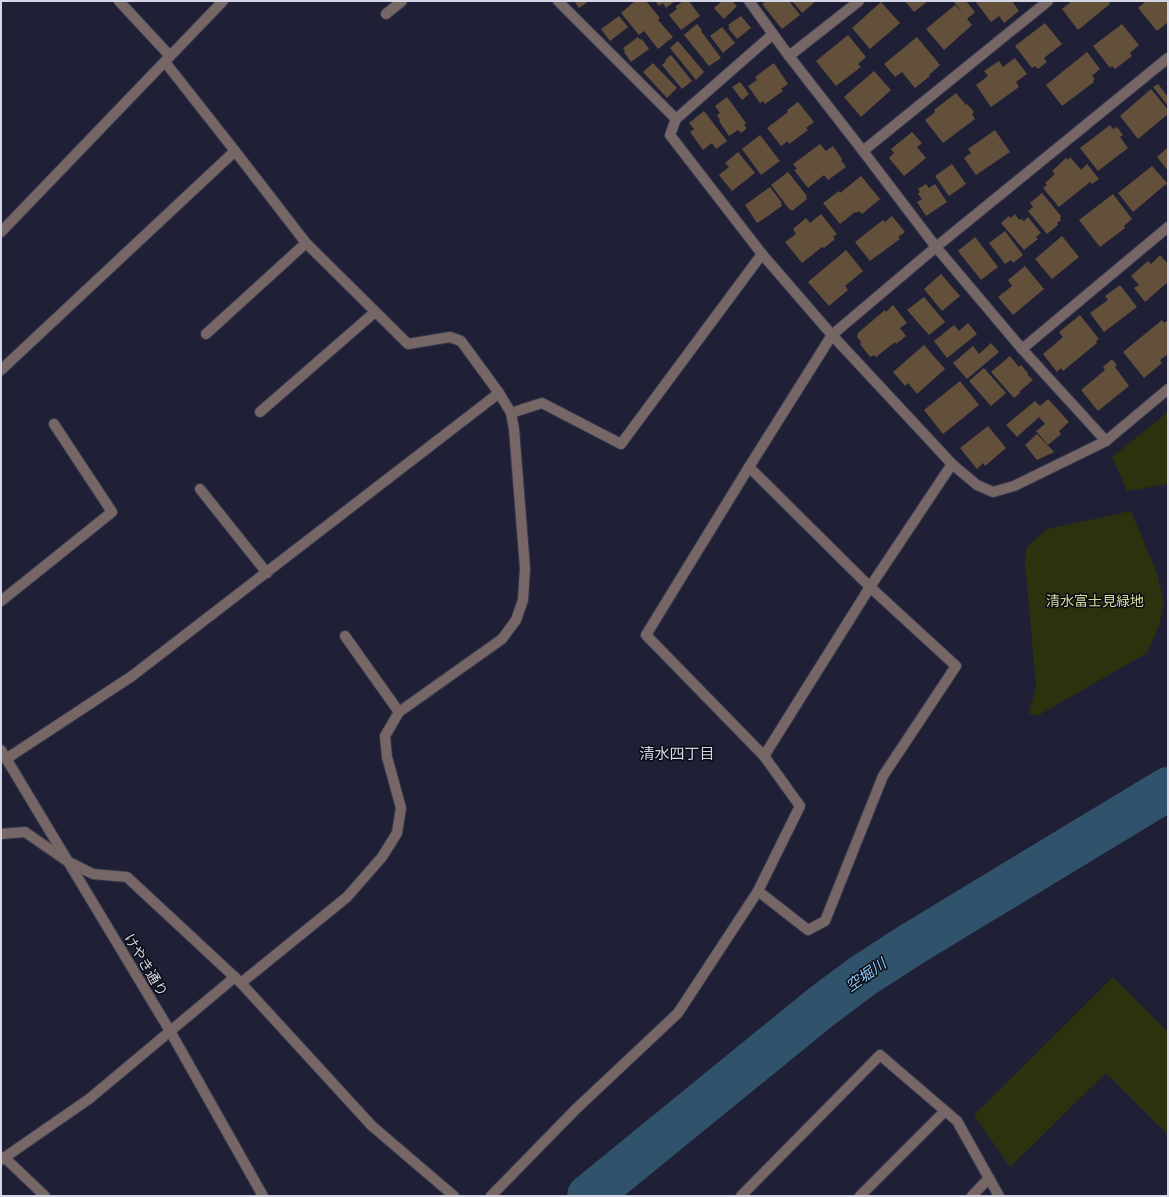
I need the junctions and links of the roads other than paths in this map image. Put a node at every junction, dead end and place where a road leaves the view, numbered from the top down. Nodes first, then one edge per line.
1 (119, 1) edge
2 (224, 1) edge
3 (402, 1) edge
4 (558, 1) edge
5 (749, 1) edge
6 (859, 1) edge
7 (1048, 1) edge
8 (386, 14) dead end
9 (773, 34) junction
10 (789, 56) junction
11 (1168, 58) edge
12 (167, 59) junction
13 (676, 119) junction
14 (235, 151) junction
15 (863, 151) junction
16 (1168, 228) edge
17 (1, 232) edge
18 (306, 243) junction
19 (936, 247) junction
20 (762, 254) junction
21 (375, 312) junction
22 (206, 334) dead end
23 (832, 335) junction
24 (1022, 349) junction
25 (1, 370) edge
26 (1168, 389) edge
27 (499, 393) junction
28 (260, 412) dead end
29 (511, 413) junction
30 (54, 424) dead end
31 (1106, 441) junction
32 (952, 464) junction
33 (749, 467) junction
34 (200, 489) dead end
35 (267, 573) junction
36 (870, 587) junction
37 (1, 601) edge
38 (345, 636) dead end
39 (399, 712) junction
40 (1, 750) edge
41 (764, 756) junction
42 (6, 759) junction
43 (1, 834) edge
44 (67, 861) junction
45 (758, 892) junction
46 (238, 980) junction
47 (170, 1031) junction
48 (945, 1111) junction
49 (3, 1158) edge
50 (989, 1178) junction
51 (46, 1196) edge
52 (263, 1196) edge
53 (454, 1196) edge
54 (491, 1196) edge
55 (741, 1196) edge
56 (860, 1196) edge
57 (972, 1196) edge
58 (999, 1196) edge

1 - 12 street
2 - 12 street
3 - 8 street
4 - 13 street
5 - 9 street
6 - 10 street
7 - 15 street
9 - 10 street
9 - 13 street
10 - 15 street
11 - 19 street
12 - 14 street
12 - 17 street
13 - 20 street
14 - 18 street
14 - 25 street
15 - 19 street
16 - 24 street
18 - 21 street
18 - 22 street
19 - 23 street
19 - 24 street
20 - 23 street
20 - 29 street
21 - 27 street
21 - 28 street
23 - 32 street
23 - 33 street
24 - 31 street
26 - 31 street
27 - 29 street
27 - 35 street
29 - 39 street
30 - 37 street
31 - 32 street
32 - 36 street
33 - 36 street
33 - 41 street
34 - 35 street
35 - 42 street
36 - 41 street
36 - 45 street
38 - 39 street
39 - 46 street
40 - 42 street, けやき通り
41 - 45 street
42 - 44 street, けやき通り
43 - 44 street
44 - 46 street
44 - 47 street, けやき通り
45 - 54 street
46 - 47 street
46 - 53 street
47 - 49 street
47 - 52 street, けやき通り
48 - 50 street
48 - 55 street
48 - 56 street
49 - 51 street
50 - 57 street
50 - 58 street

